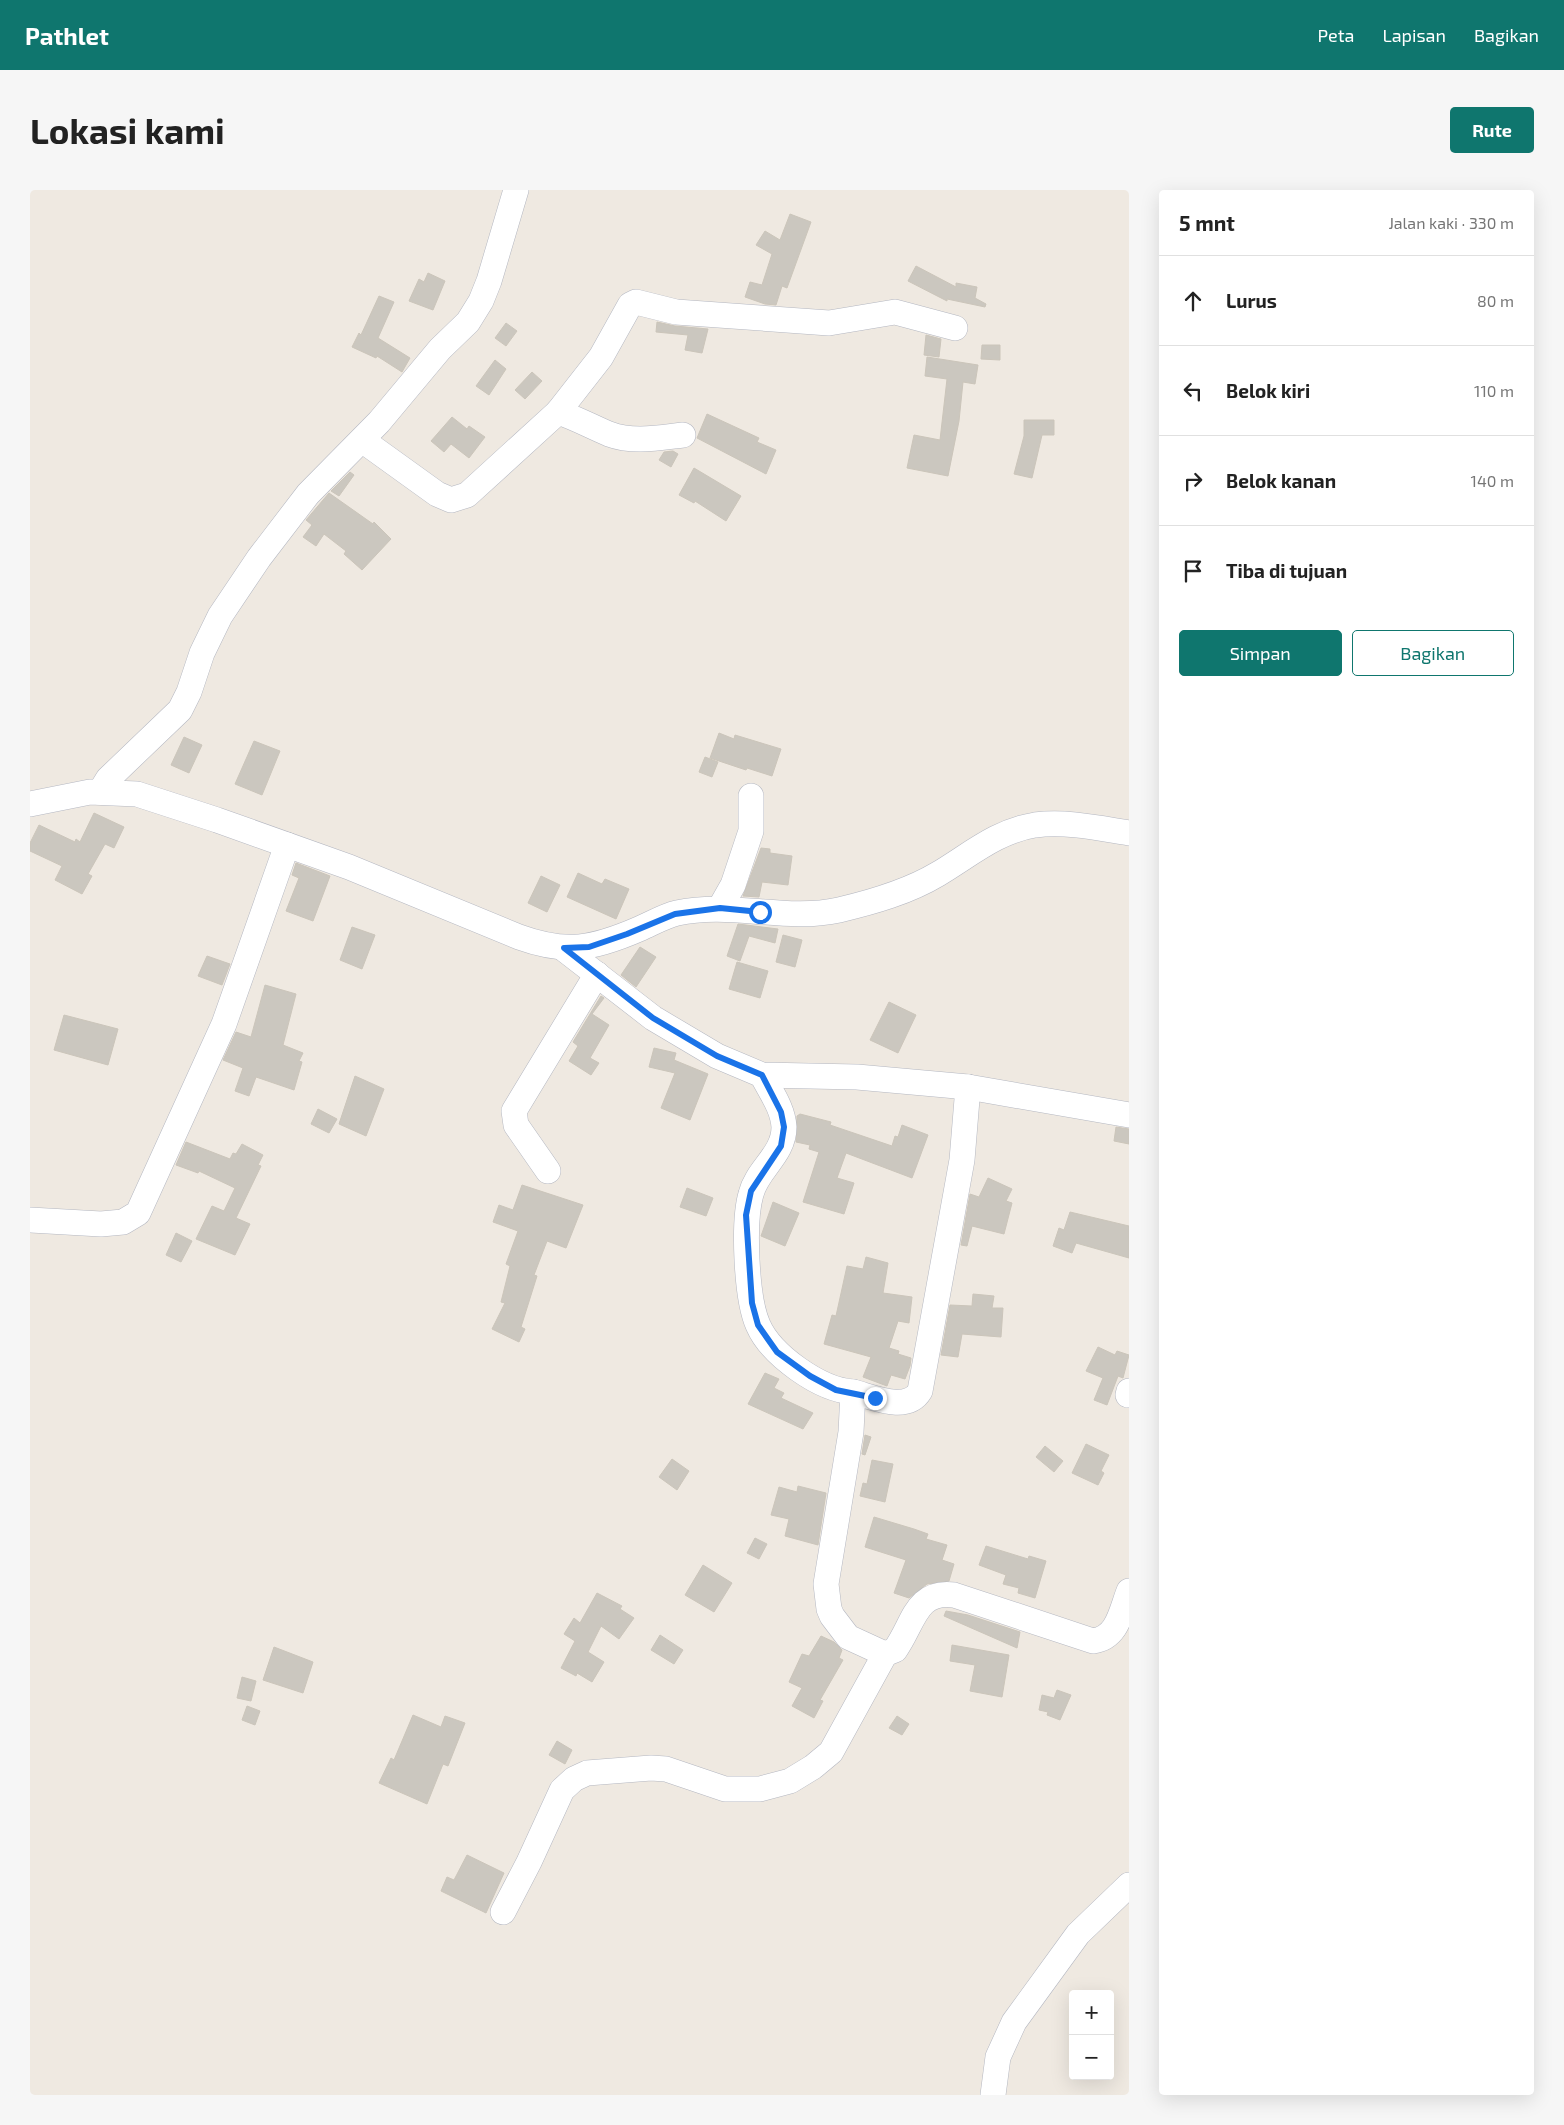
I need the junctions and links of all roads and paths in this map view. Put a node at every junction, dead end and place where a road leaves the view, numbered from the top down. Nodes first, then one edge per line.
1 (516, 190) edge
2 (955, 328) dead end
3 (558, 412) junction
4 (683, 435) dead end
5 (362, 440) junction
6 (100, 792) junction
7 (751, 796) dead end
8 (30, 804) edge
9 (1129, 833) edge
10 (287, 844) junction
11 (720, 908) junction
12 (564, 948) junction
13 (597, 974) junction
14 (762, 1075) junction
15 (968, 1087) junction
16 (1129, 1115) edge
17 (548, 1171) dead end
18 (30, 1220) edge
19 (854, 1392) junction
20 (1129, 1591) edge
21 (885, 1654) junction
22 (1129, 1885) edge
23 (503, 1912) dead end
24 (992, 2095) edge

1 - 5 street
2 - 3 street
3 - 4 street
3 - 5 street
5 - 6 street
6 - 8 street
6 - 10 street
7 - 11 street
9 - 11 street
10 - 12 street
10 - 18 street
11 - 12 street
12 - 13 street
13 - 14 street
13 - 17 street
14 - 15 street
14 - 19 street
15 - 16 street
15 - 19 street
19 - 21 street
20 - 21 street
21 - 23 street
22 - 24 street

